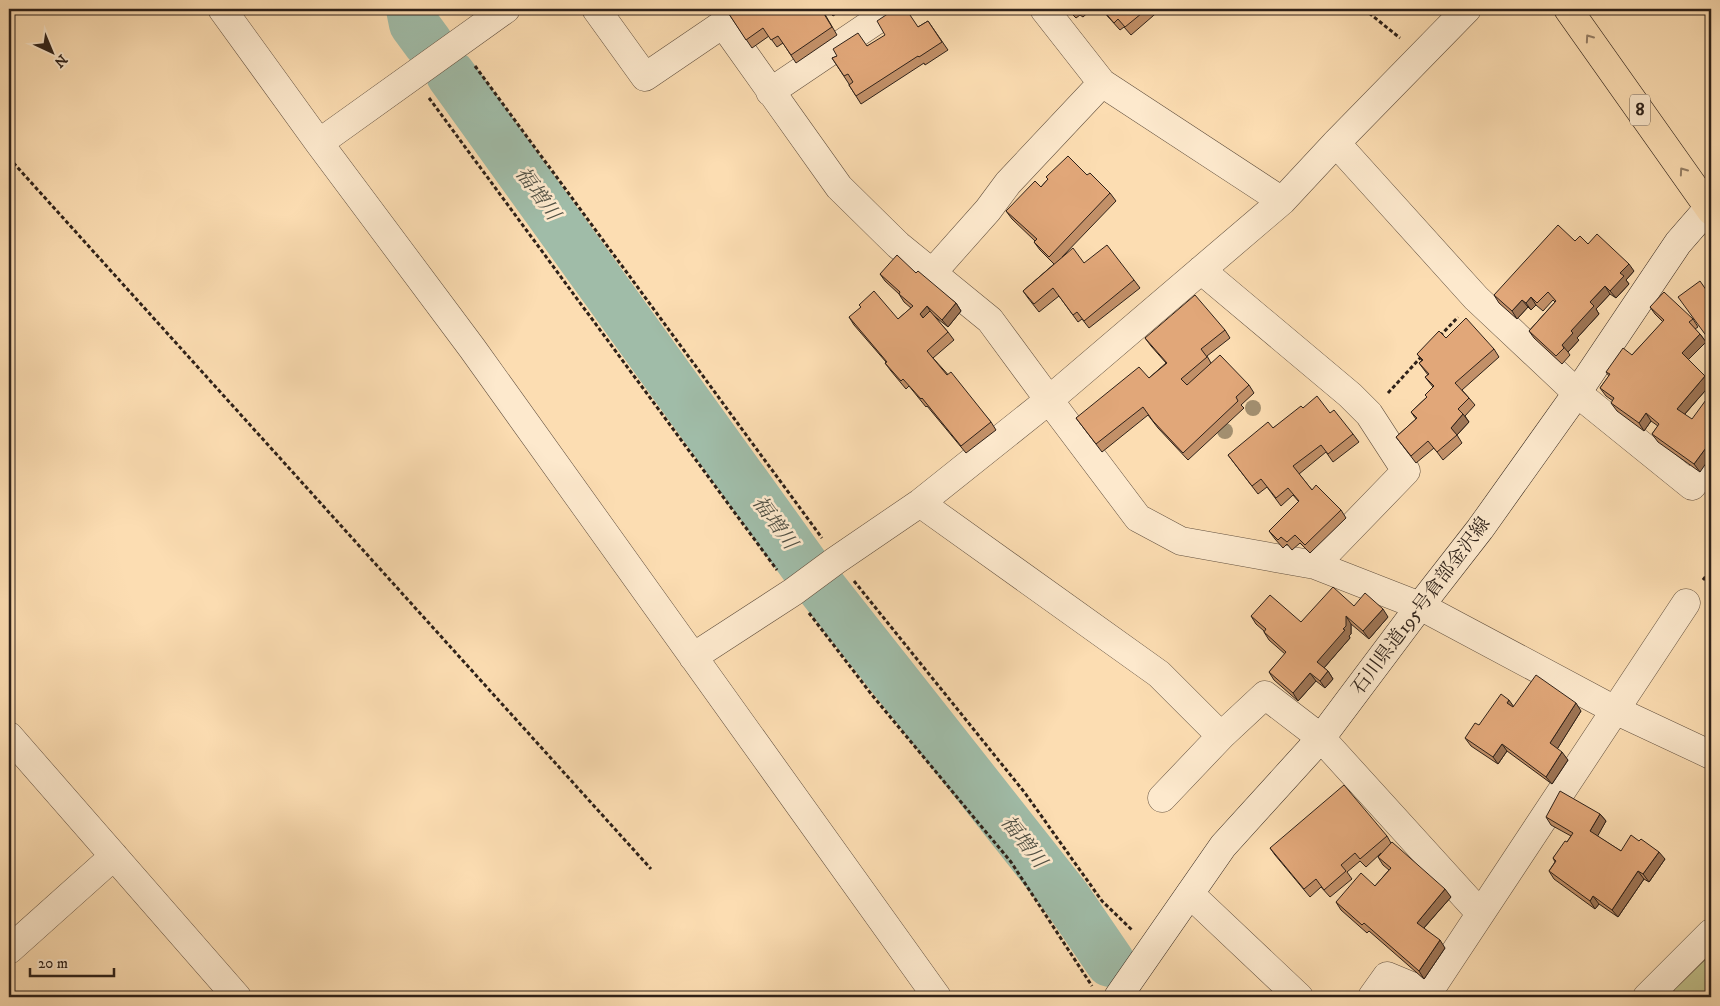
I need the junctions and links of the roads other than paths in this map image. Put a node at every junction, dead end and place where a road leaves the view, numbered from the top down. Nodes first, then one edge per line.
1 (222, 9) edge
2 (506, 9) edge
3 (596, 9) edge
4 (893, 9) edge
5 (1044, 9) edge
6 (1467, 9) edge
7 (1568, 9) edge
8 (1102, 83) junction
9 (770, 92) junction
10 (319, 142) junction
11 (1336, 143) junction
12 (1282, 201) junction
13 (1710, 207) edge
14 (1200, 270) junction
15 (932, 273) junction
16 (1577, 393) junction
17 (1049, 400) junction
18 (1711, 462) edge
19 (920, 503) junction
20 (1314, 565) junction
21 (1686, 603) dead end
22 (1420, 606) junction
23 (693, 657) junction
24 (1615, 710) junction
25 (9, 736) edge
26 (1221, 736) junction
27 (1321, 738) junction
28 (1711, 755) edge
29 (1162, 798) dead end
30 (114, 856) junction
31 (1190, 894) junction
32 (1480, 913) junction
33 (1711, 933) edge
34 (9, 950) edge
35 (1106, 993) edge
36 (1431, 995) edge
37 (1649, 996) edge
38 (237, 997) edge
39 (937, 997) edge
40 (1299, 997) edge
41 (1372, 997) edge

1 - 10 street
2 - 10 street
3 - 9 street
4 - 9 street
5 - 8 street
6 - 11 street
13 -> 7 main road, 8
8 - 12 street
8 - 15 street
9 - 15 street
10 - 23 street
11 - 12 street
11 - 16 street
12 - 14 street
13 - 16 street, 石川県道195号倉部金沢線
14 - 17 street
14 - 20 street
15 - 17 street
16 - 18 street
16 - 22 street, 石川県道195号倉部金沢線
17 - 19 street
17 - 20 street
19 - 23 street
19 - 26 street
20 - 22 street
21 - 24 street
22 - 24 street
22 - 27 street, 石川県道195号倉部金沢線
23 - 39 street
24 - 28 street
24 - 32 street
25 - 30 street
26 - 27 street
26 - 29 street
27 - 31 street, 石川県道195号倉部金沢線
27 - 32 street
30 - 34 street
30 - 38 street
31 - 35 street, 石川県道195号倉部金沢線
31 - 40 street
32 - 36 street
33 - 37 street
36 - 41 street

